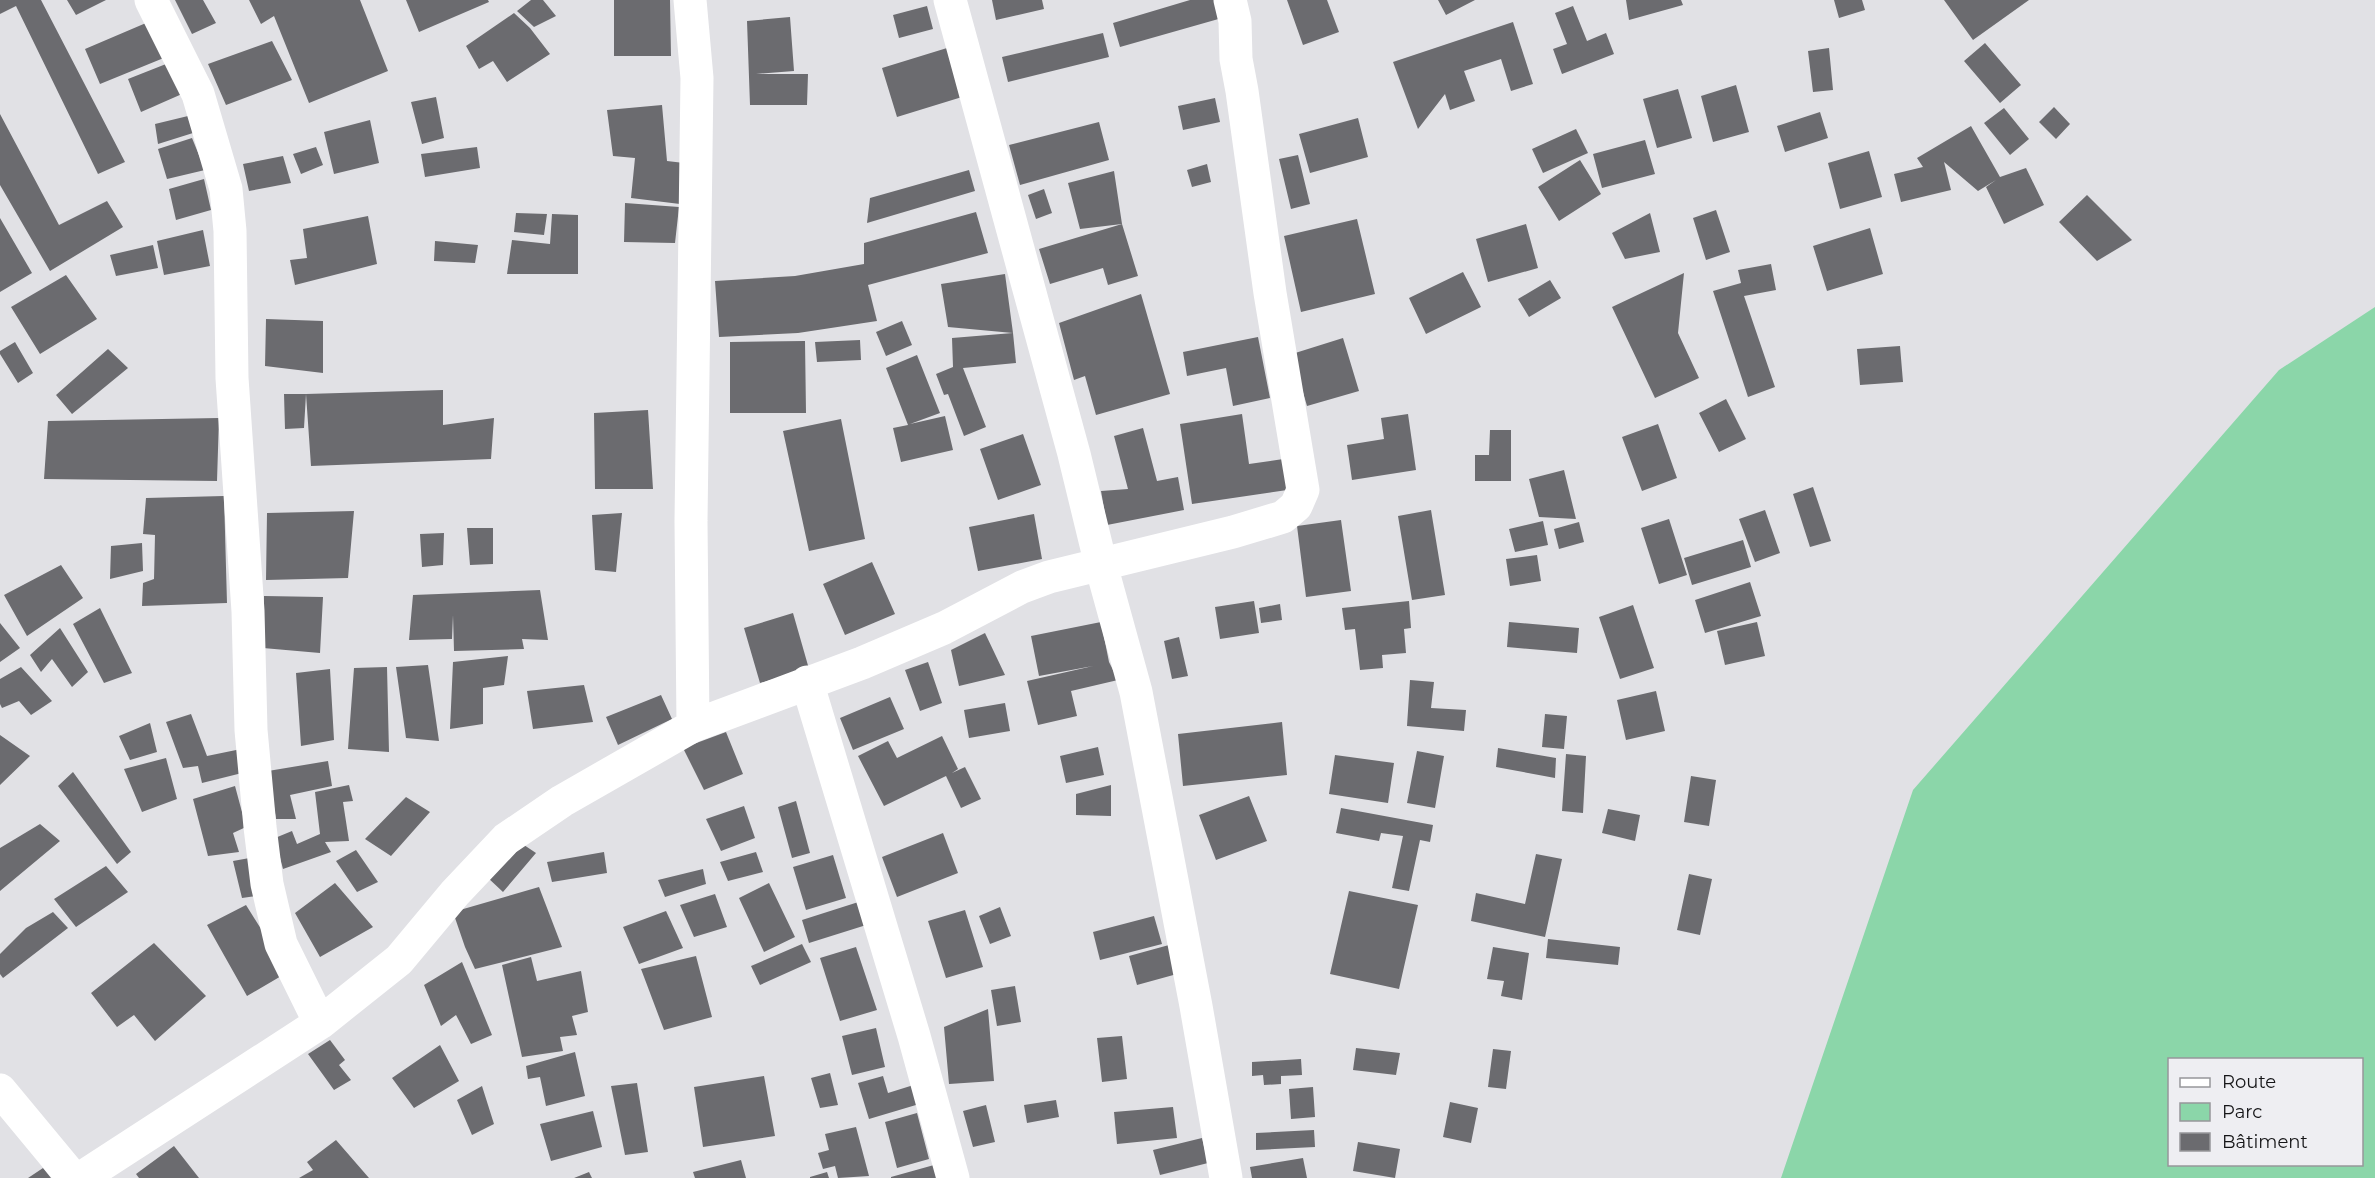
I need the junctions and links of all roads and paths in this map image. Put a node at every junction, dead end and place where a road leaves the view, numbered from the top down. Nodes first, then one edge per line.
1 (152, 0) edge
2 (690, 0) edge
3 (950, 0) edge
4 (1230, 0) edge
5 (1101, 565) junction
6 (807, 682) junction
7 (693, 726) junction
8 (320, 1023) junction
9 (0, 1090) edge
10 (73, 1178) edge
11 (81, 1178) edge
12 (953, 1178) edge
13 (1226, 1178) edge

1 - 8 street
2 - 7 street
3 - 5 street
4 - 5 street
5 - 6 street
5 - 13 street
6 - 7 street
6 - 12 street
7 - 8 street
8 - 11 street
9 - 10 street

